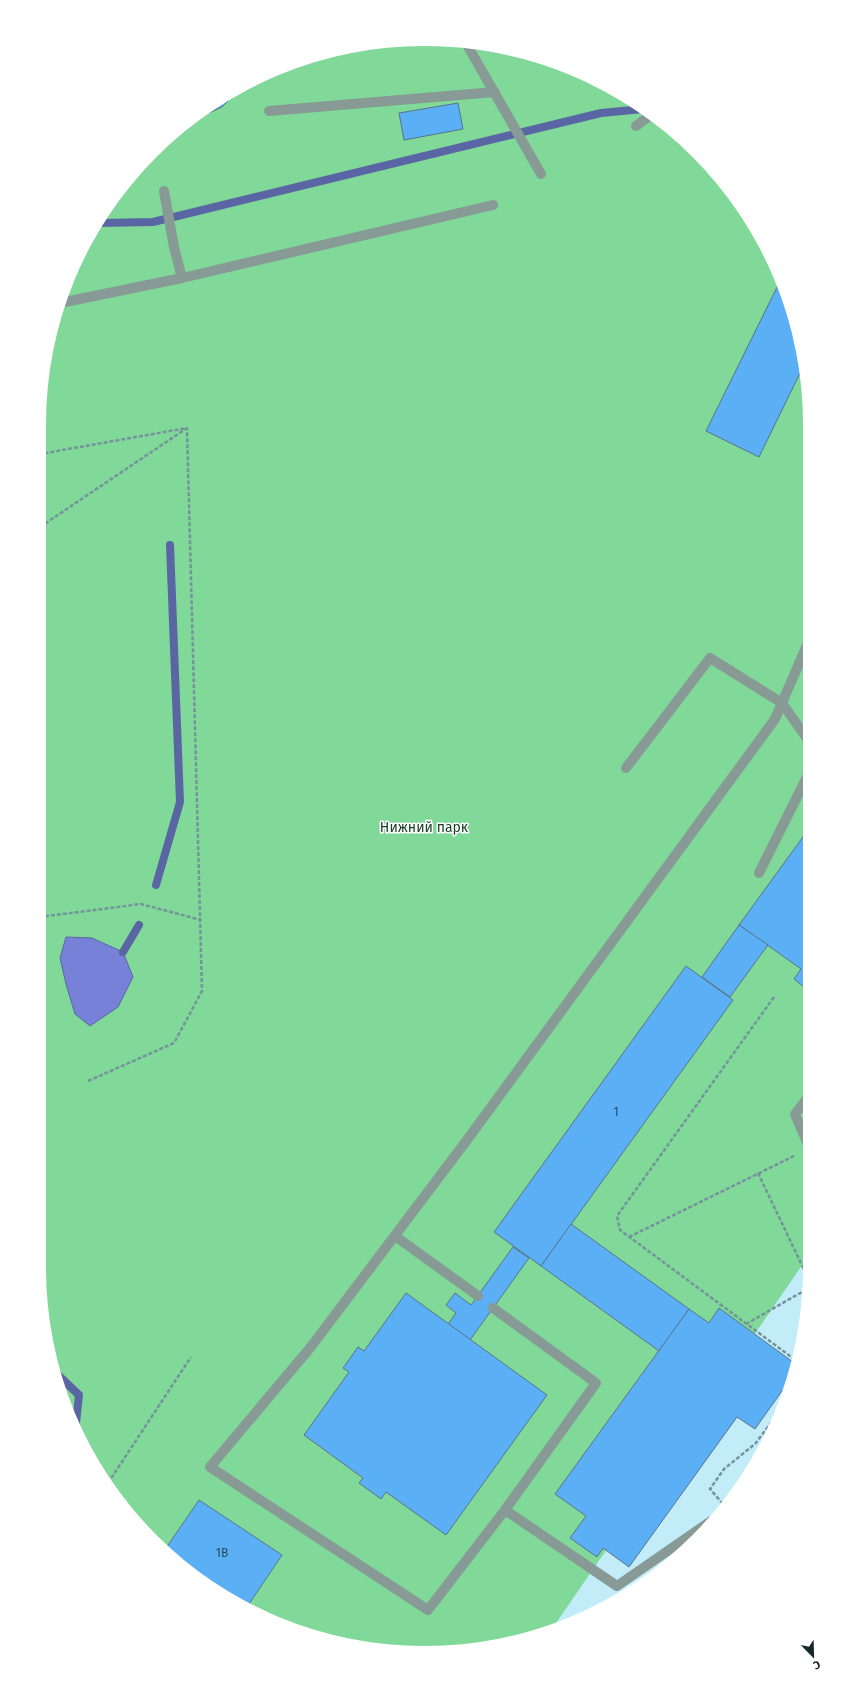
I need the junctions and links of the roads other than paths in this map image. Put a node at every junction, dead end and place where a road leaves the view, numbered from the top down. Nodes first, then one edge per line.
1 (469, 49) edge
2 (495, 92) junction
3 (269, 111) dead end
4 (647, 118) edge
5 (636, 126) dead end
6 (541, 174) dead end
7 (164, 191) dead end
8 (493, 205) dead end
9 (182, 278) junction
10 (67, 302) edge
11 (803, 656) edge
12 (782, 703) junction
13 (803, 733) edge
14 (626, 768) dead end
15 (803, 785) edge
16 (759, 873) dead end
17 (803, 1104) edge
18 (803, 1133) edge
19 (395, 1236) junction
20 (478, 1296) dead end
21 (493, 1308) dead end
22 (505, 1510) junction
23 (696, 1531) edge

1 - 2 street
2 - 3 street
2 - 6 street
4 - 5 street
7 - 9 street
8 - 9 street
9 - 10 street
11 - 12 street
12 - 13 street
12 - 14 street
12 - 19 street
15 - 16 street
17 - 18 street
19 - 20 street
19 - 22 street
21 - 22 street
22 - 23 street

